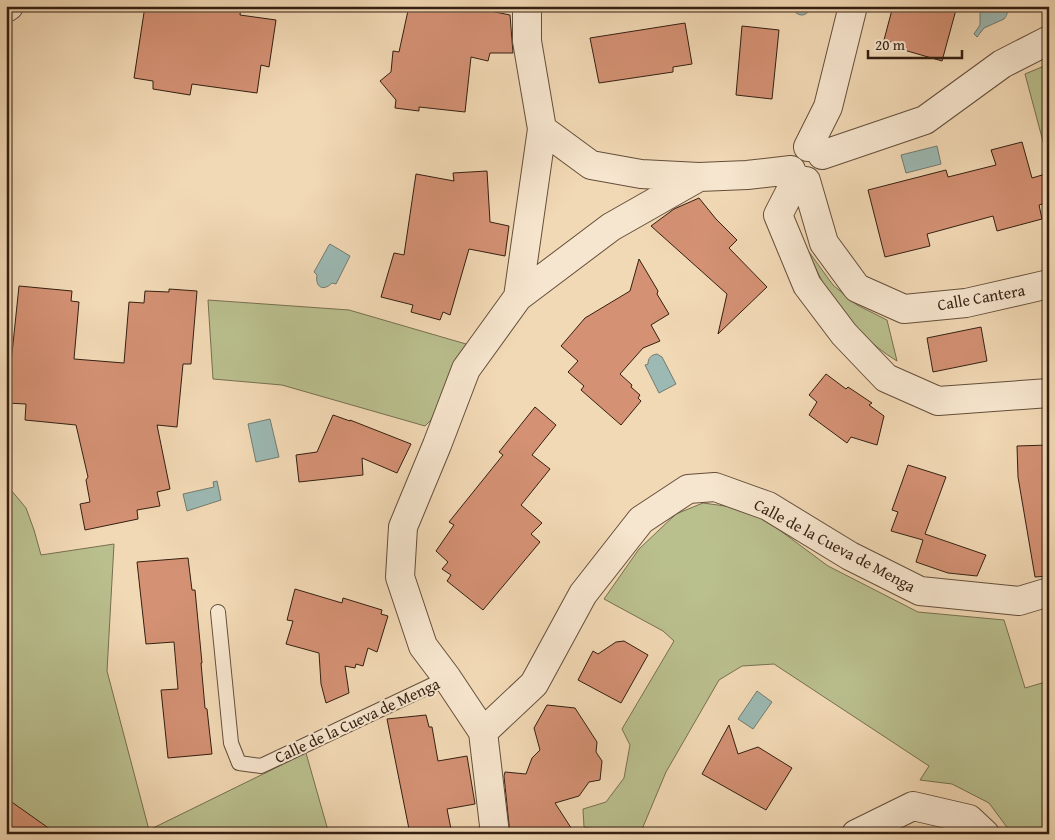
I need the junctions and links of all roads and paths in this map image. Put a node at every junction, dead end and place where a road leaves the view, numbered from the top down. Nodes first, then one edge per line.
1 (527, 6) edge
2 (853, 6) edge
3 (1049, 40) edge
4 (542, 129) junction
5 (815, 151) junction
6 (700, 177) junction
7 (798, 177) junction
8 (1049, 284) edge
9 (518, 297) junction
10 (1049, 393) edge
11 (1049, 592) edge
12 (218, 612) dead end
13 (447, 678) junction
14 (483, 732) junction
15 (495, 834) edge
16 (856, 834) edge
17 (985, 834) edge

1 - 4 street
2 - 5 street
3 - 5 street
4 - 6 street
4 - 9 street
5 - 7 street
6 - 7 street
6 - 9 street
7 - 8 street, Calle Cantera
7 - 10 street
9 - 13 street
11 - 14 street, Calle de la Cueva de Menga
12 - 13 lane, Calle de la Cueva de Menga
13 - 14 street
14 - 15 street
16 - 17 street

